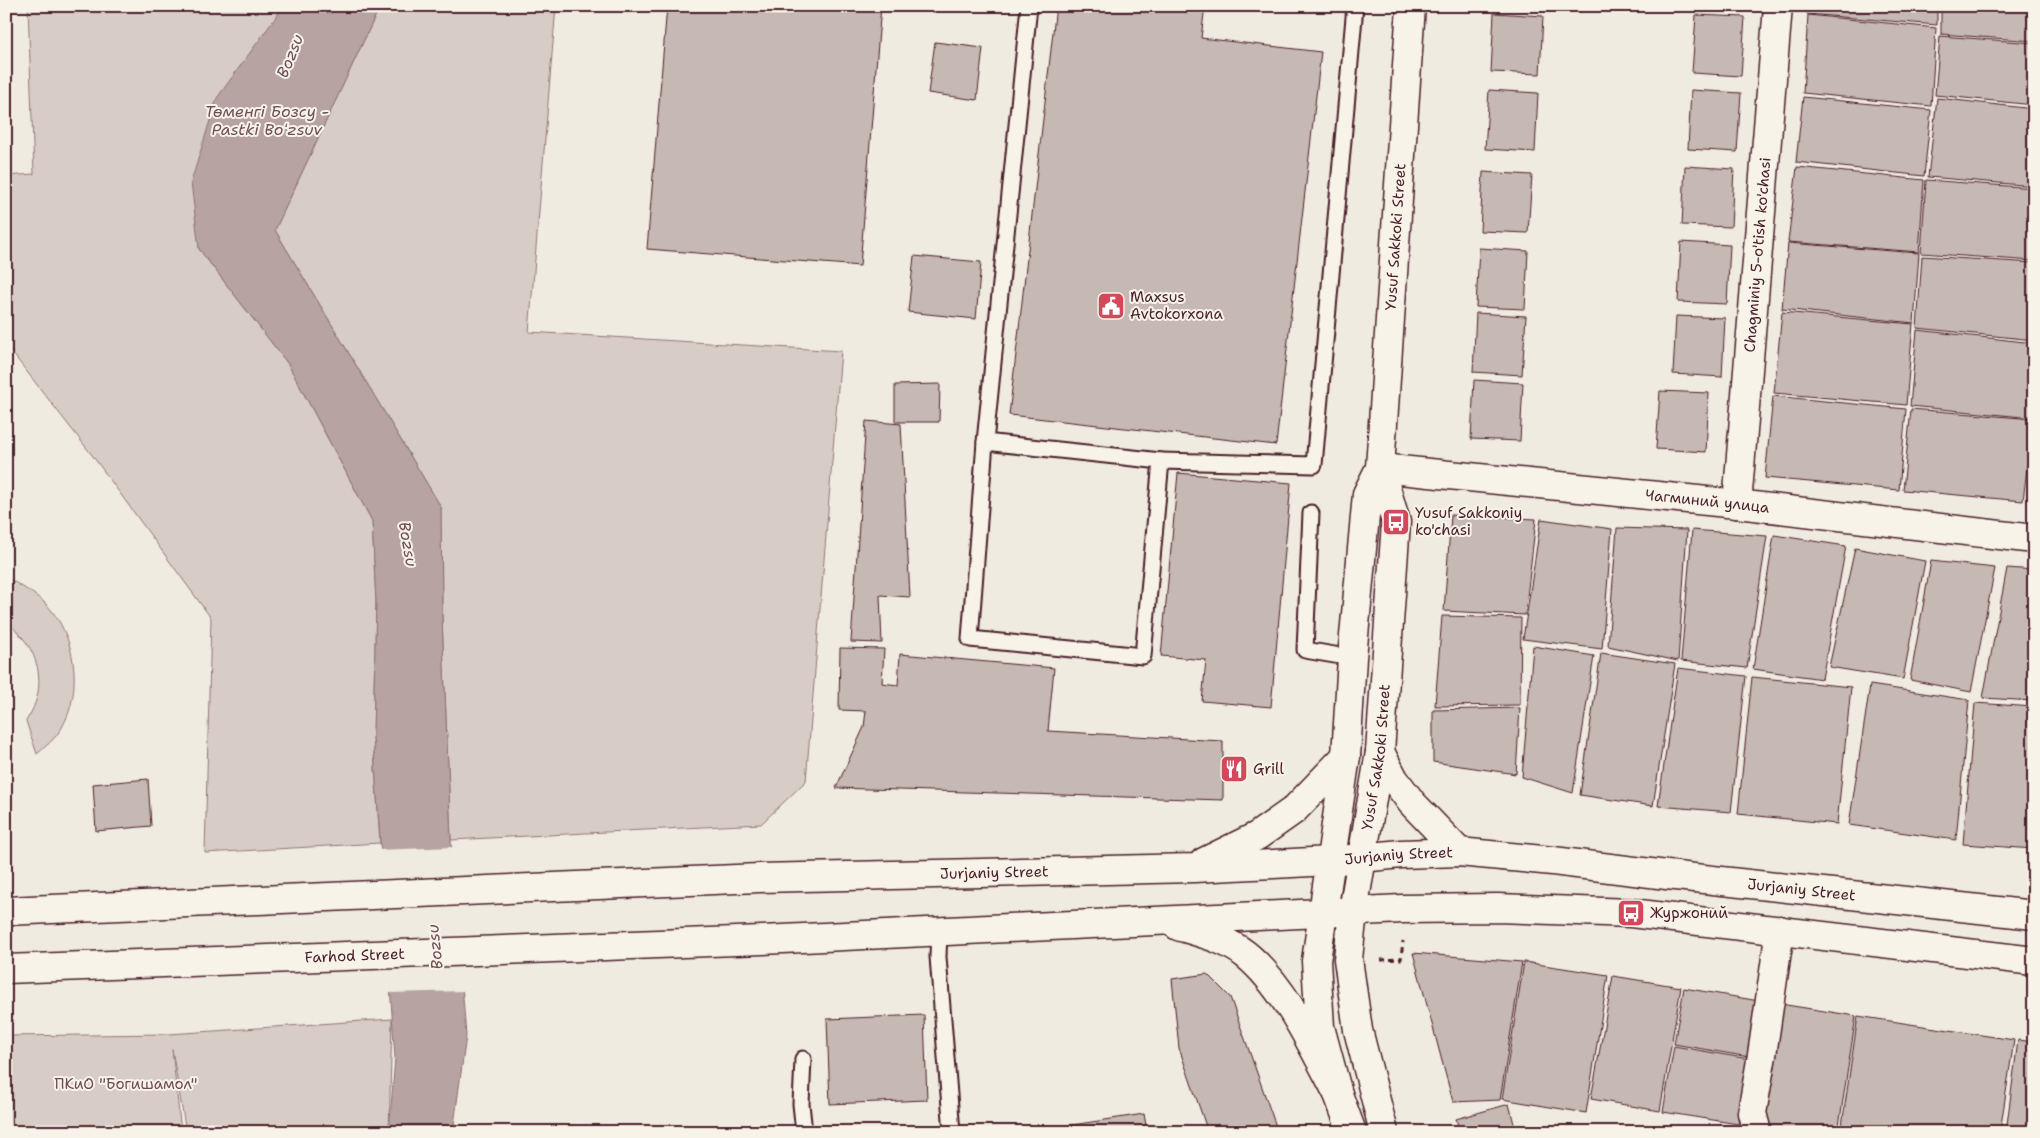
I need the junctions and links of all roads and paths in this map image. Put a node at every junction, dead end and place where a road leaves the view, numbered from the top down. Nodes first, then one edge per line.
1 (1029, 6) edge
2 (1354, 6) edge
3 (1411, 6) edge
4 (1778, 6) edge
5 (985, 442) junction
6 (1161, 461) junction
7 (1380, 468) junction
8 (1737, 504) junction
9 (1310, 513) dead end
10 (2034, 538) edge
11 (1352, 658) junction
12 (1380, 752) junction
13 (1346, 756) junction
14 (1459, 852) junction
15 (1362, 858) junction
16 (1330, 861) junction
17 (1194, 868) junction
18 (7, 911) edge
19 (1354, 911) junction
20 (1324, 913) junction
21 (2034, 915) edge
22 (1160, 921) junction
23 (1780, 930) junction
24 (938, 931) junction
25 (1403, 935) dead end
26 (1381, 960) dead end
27 (2034, 960) edge
28 (9, 969) edge
29 (803, 1059) dead end
30 (1338, 1094) junction
31 (804, 1132) edge
32 (952, 1132) edge
33 (1352, 1132) edge
34 (1384, 1132) edge
35 (1757, 1132) edge

1 - 5 lane
2 - 6 lane
3 - 7 main road, Yusuf Sakkoki Street
4 - 8 main road, Chagminiy 5-o'tish ko'chasi
5 - 6 lane
5 - 6 lane
7 - 8 main road, Чагминий улица
7 - 11 main road, Yusuf Sakkoki Street
7 - 12 main road, Yusuf Sakkoki Street
8 - 10 main road, Чагминий улица
9 - 11 lane
11 - 13 main road, Yusuf Sakkoki Street
12 - 14 main road
12 - 15 main road, Yusuf Sakkoki Street
13 - 16 main road, Yusuf Sakkoki Street
13 - 17 main road
14 - 15 main road, Jurjaniy Street
14 - 21 main road, Jurjaniy Street
15 - 16 main road, Jurjaniy Street
15 - 19 main road, Yusuf Sakkoki Street
16 - 17 main road, Jurjaniy Street
16 - 20 main road, Yusuf Sakkoki Street
17 - 18 main road, Jurjaniy Street
19 - 20 main road
19 - 23 main road
19 - 34 main road, Yusuf Sakkoki Street
20 - 22 main road
20 - 30 main road
22 - 24 main road
22 - 30 main road
23 - 27 main road
23 - 35 main road
24 - 28 main road, Farhod Street
24 - 32 lane
25 - 26 path
29 - 31 lane
30 - 33 main road

